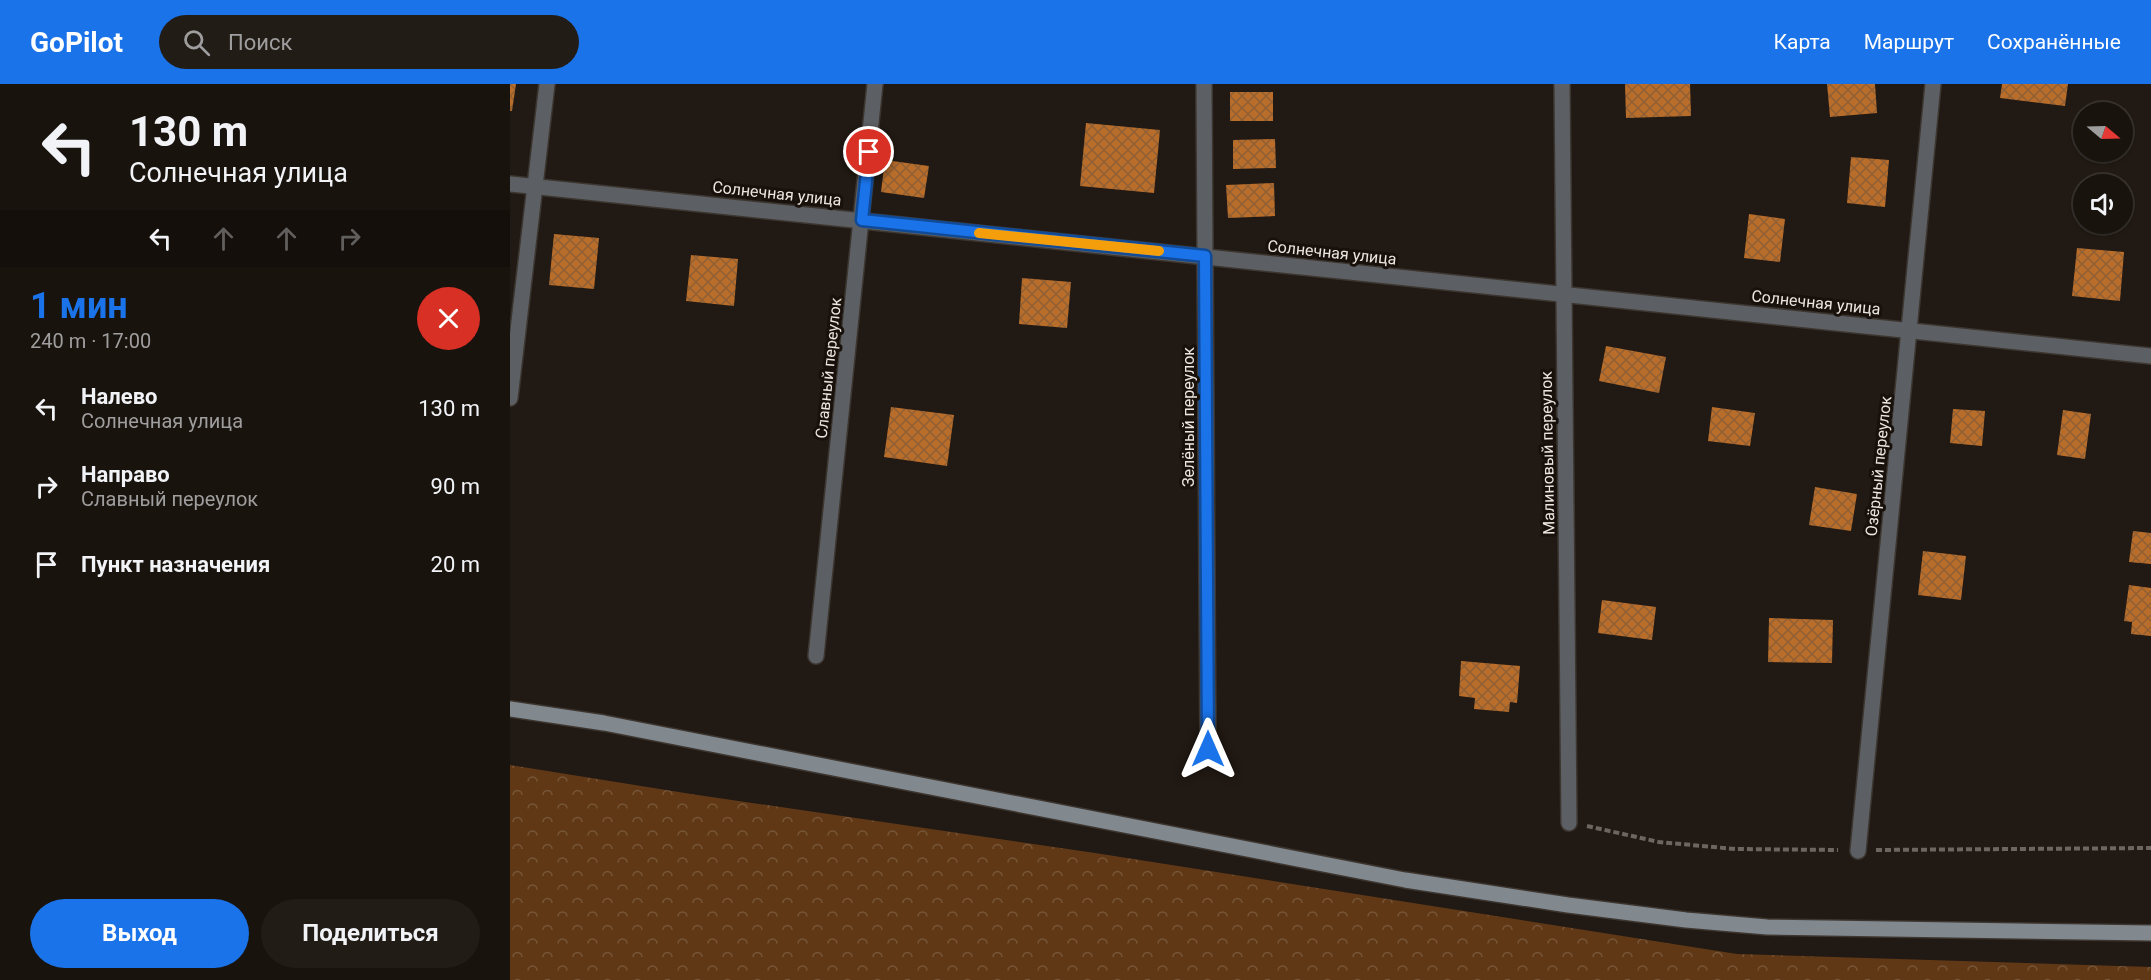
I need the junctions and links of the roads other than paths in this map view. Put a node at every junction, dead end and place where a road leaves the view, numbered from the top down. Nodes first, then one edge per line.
1 (547, 84) edge
2 (876, 84) edge
3 (1204, 84) edge
4 (1562, 84) edge
5 (1933, 84) edge
6 (510, 184) edge
7 (535, 186) junction
8 (862, 220) junction
9 (1205, 256) junction
10 (1564, 294) junction
11 (1909, 330) junction
12 (2151, 356) edge
13 (510, 398) edge
14 (816, 656) dead end
15 (510, 710) edge
16 (1208, 749) dead end
17 (1569, 823) dead end
18 (1858, 851) dead end
19 (2151, 933) edge

1 - 7 street
2 - 8 street, Славный переулок
3 - 9 street, Зелёный переулок
4 - 10 street, Малиновый переулок
5 - 11 street, Озёрный переулок
6 - 7 street, Солнечная улица
7 - 8 street, Солнечная улица
7 - 13 street
8 - 9 street, Солнечная улица
8 - 14 street, Славный переулок
9 - 10 street, Солнечная улица
9 - 16 street, Зелёный переулок
10 - 11 street, Солнечная улица
10 - 17 street, Малиновый переулок
11 - 12 street, Солнечная улица
11 - 18 street, Озёрный переулок
15 - 19 main road

